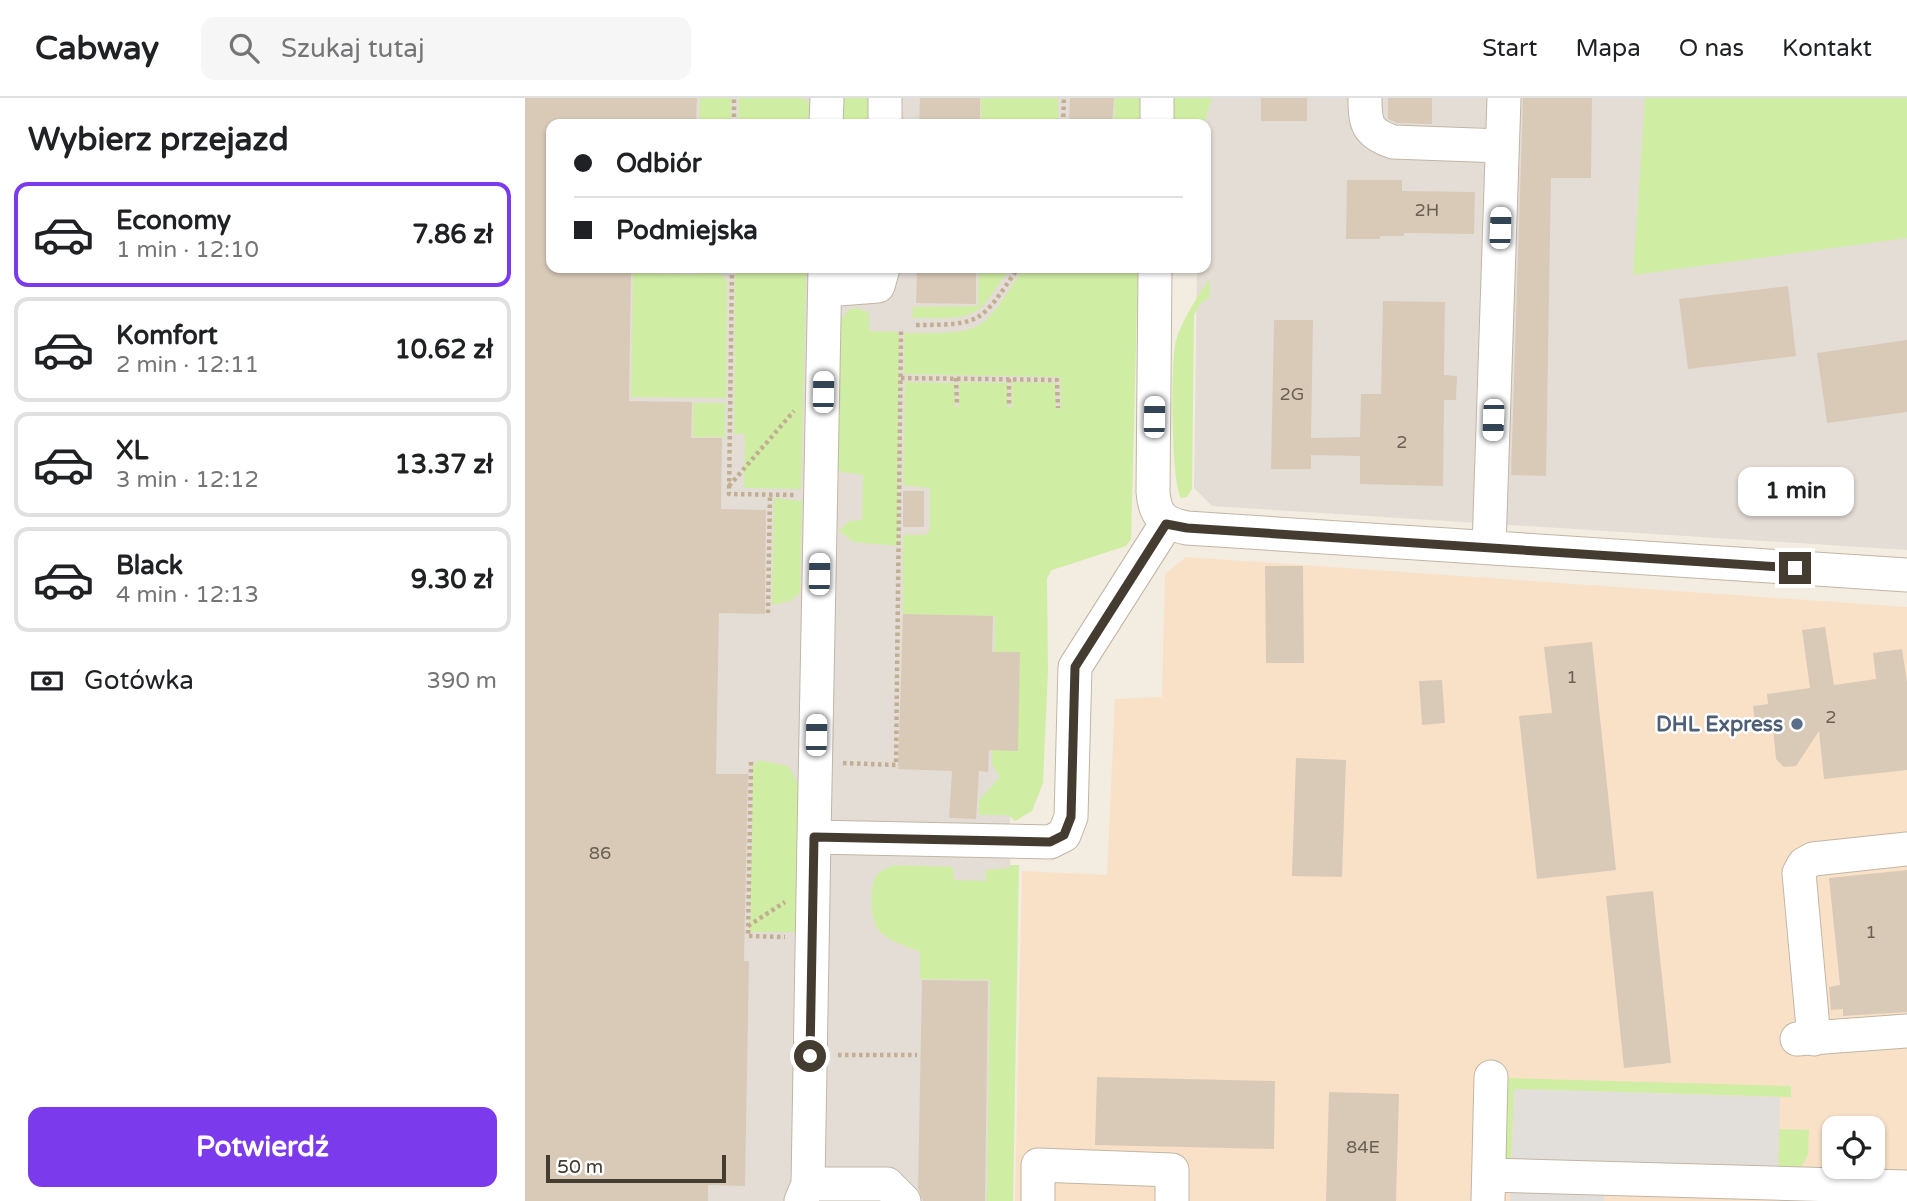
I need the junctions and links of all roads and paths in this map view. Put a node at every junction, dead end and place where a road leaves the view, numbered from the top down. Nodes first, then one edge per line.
1 (734, 98) edge
2 (827, 98) edge
3 (885, 98) edge
4 (1064, 98) edge
5 (1157, 98) edge
6 (1365, 98) edge
7 (1504, 98) edge
8 (734, 119) edge
9 (826, 119) edge
10 (885, 119) edge
11 (1063, 119) edge
12 (1157, 119) edge
13 (1503, 146) junction
14 (732, 273) edge
15 (882, 273) edge
16 (1014, 273) edge
17 (1155, 273) edge
18 (825, 279) edge
19 (916, 325) dead end
20 (901, 331) dead end
21 (901, 378) junction
22 (956, 378) junction
23 (1009, 379) junction
24 (799, 405) dead end
25 (957, 406) dead end
26 (1009, 407) dead end
27 (1058, 408) dead end
28 (729, 486) junction
29 (770, 495) junction
30 (806, 495) dead end
31 (1166, 524) junction
32 (1489, 547) junction
33 (1907, 575) edge
34 (768, 613) dead end
35 (751, 762) dead end
36 (815, 762) junction
37 (814, 837) junction
38 (1907, 849) edge
39 (794, 895) dead end
40 (748, 926) junction
41 (787, 937) dead end
42 (1907, 1031) edge
43 (835, 1055) dead end
44 (917, 1055) dead end
45 (1491, 1077) dead end
46 (1907, 1186) edge
47 (1488, 1188) edge
48 (804, 1193) edge
49 (904, 1201) edge
50 (1038, 1201) edge
51 (1172, 1201) edge

1 - 8 path
2 - 9 street
3 - 10 street
4 - 11 path
5 - 12 street
6 - 13 street
7 - 13 street
13 - 32 street
14 - 28 path
15 - 18 street
16 - 19 path
17 - 31 street
18 - 36 street
20 - 21 path
21 - 22 path
21 - 36 path
22 - 23 path
22 - 25 path
23 - 26 path
23 - 27 path
24 - 28 path
28 - 29 path
29 - 30 path
29 - 34 path
31 - 32 street
31 - 37 street
32 - 33 street
35 - 40 path
36 - 37 street
37 - 48 street
38 - 42 street
39 - 40 path
40 - 41 path
43 - 44 path
45 - 47 street
46 - 47 street
48 - 49 street
50 - 51 street

